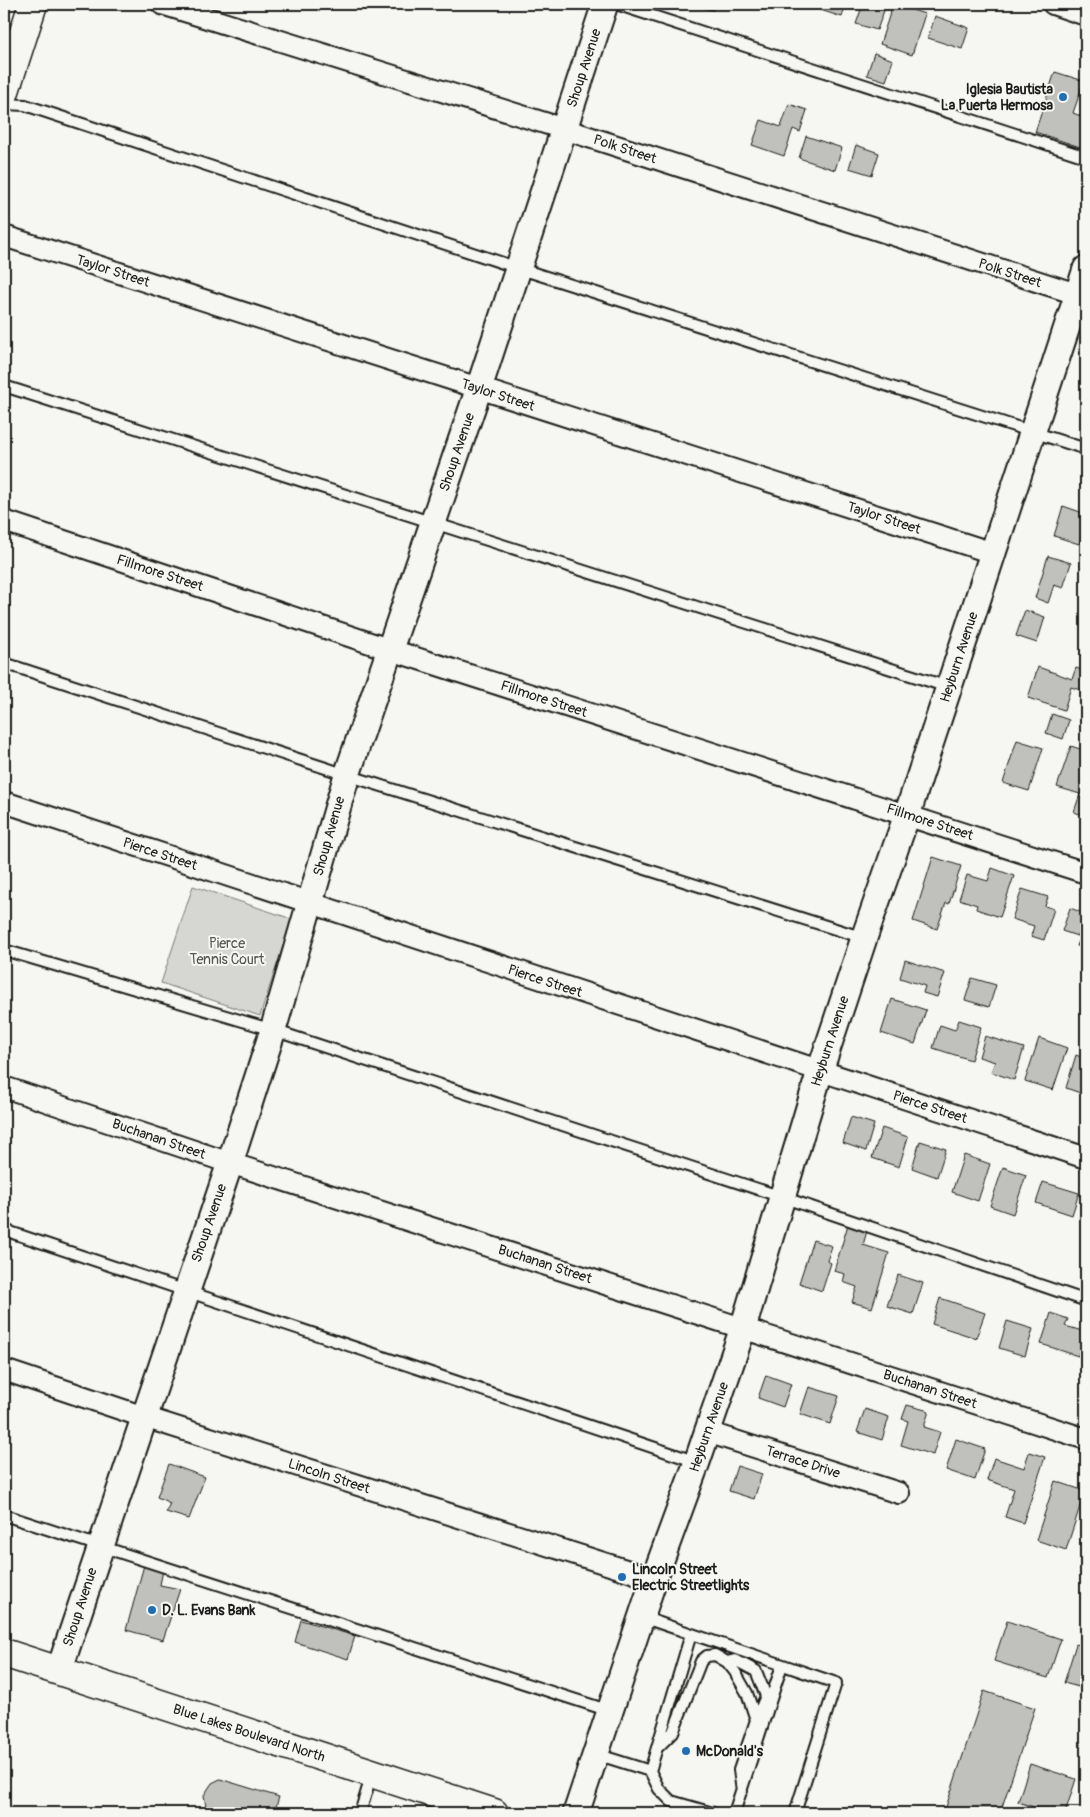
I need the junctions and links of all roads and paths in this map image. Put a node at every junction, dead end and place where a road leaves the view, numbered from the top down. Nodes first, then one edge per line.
1 (33, 4) edge
2 (162, 4) edge
3 (605, 4) edge
4 (616, 4) edge
5 (1053, 4) edge
6 (1086, 15) edge
7 (4, 94) edge
8 (4, 104) edge
9 (564, 129) junction
10 (1086, 157) edge
11 (4, 236) edge
12 (518, 268) junction
13 (1086, 269) edge
14 (1082, 296) edge
15 (4, 386) edge
16 (479, 388) junction
17 (1033, 432) junction
18 (1086, 449) edge
19 (4, 521) edge
20 (433, 522) junction
21 (993, 553) junction
22 (391, 650) junction
23 (4, 663) edge
24 (949, 687) junction
25 (347, 775) junction
26 (4, 802) edge
27 (907, 815) junction
28 (1086, 873) edge
29 (310, 904) junction
30 (864, 938) junction
31 (4, 950) edge
32 (273, 1030) junction
33 (820, 1072) junction
34 (4, 1087) edge
35 (1086, 1158) edge
36 (230, 1163) junction
37 (782, 1197) junction
38 (4, 1230) edge
39 (187, 1291) junction
40 (1081, 1299) dead end
41 (742, 1328) junction
42 (4, 1370) edge
43 (144, 1417) junction
44 (707, 1432) junction
45 (1086, 1439) edge
46 (697, 1462) junction
47 (899, 1493) dead end
48 (4, 1516) edge
49 (100, 1547) junction
50 (654, 1579) junction
51 (642, 1617) junction
52 (692, 1634) junction
53 (4, 1653) edge
54 (727, 1662) junction
55 (782, 1665) junction
56 (59, 1671) junction
57 (611, 1711) junction
58 (756, 1720) junction
59 (657, 1748) junction
60 (596, 1754) junction
61 (650, 1771) junction
62 (372, 1774) junction
63 (742, 1791) junction
64 (482, 1811) edge
65 (360, 1813) edge
66 (576, 1813) edge
67 (713, 1813) edge
68 (734, 1813) edge
69 (795, 1813) edge

1 - 7 main road
2 - 9 street, Polk Street
3 - 9 street, Shoup Avenue
4 - 10 lane
5 - 6 street
8 - 12 lane
9 - 12 street, Shoup Avenue
9 - 14 street, Polk Street
11 - 16 street, Taylor Street
12 - 16 street, Shoup Avenue
12 - 17 lane
13 - 14 street, Heyburn Avenue
14 - 17 street, Heyburn Avenue
15 - 20 lane
16 - 20 street, Shoup Avenue
16 - 21 street, Taylor Street
17 - 18 lane
17 - 21 street, Heyburn Avenue
19 - 22 street, Fillmore Street
20 - 22 street, Shoup Avenue
20 - 24 lane
21 - 24 street, Heyburn Avenue
22 - 25 street, Shoup Avenue
22 - 27 street, Fillmore Street
23 - 25 lane
24 - 27 street, Heyburn Avenue
25 - 29 street, Shoup Avenue
25 - 30 lane
26 - 29 street, Pierce Street
27 - 28 street, Fillmore Street
27 - 30 street, Heyburn Avenue
29 - 32 street, Shoup Avenue
29 - 33 street, Pierce Street
30 - 33 street, Heyburn Avenue
31 - 32 lane
32 - 36 street, Shoup Avenue
32 - 37 lane
33 - 35 street, Pierce Street
33 - 37 street, Heyburn Avenue
34 - 36 street, Buchanan Street
36 - 39 street, Shoup Avenue
36 - 41 street, Buchanan Street
37 - 40 lane
37 - 41 street, Heyburn Avenue
38 - 39 lane
39 - 43 street, Shoup Avenue
39 - 46 lane
41 - 44 street, Heyburn Avenue
41 - 45 street, Buchanan Street
42 - 43 street, Lincoln Street
43 - 49 street, Shoup Avenue
43 - 50 street, Lincoln Street
44 - 46 street, Heyburn Avenue
44 - 47 street, Terrace Drive
46 - 50 street, Heyburn Avenue
48 - 49 lane
49 - 56 street, Shoup Avenue
49 - 57 lane
50 - 51 street, Heyburn Avenue
51 - 52 lane
51 - 57 street, Heyburn Avenue
52 - 55 lane
52 - 59 lane
53 - 56 main road, Blue Lakes Boulevard North
54 - 58 lane
54 - 58 lane
54 - 59 lane
55 - 63 lane
55 - 69 lane
56 - 62 main road, Blue Lakes Boulevard North
57 - 60 street, Heyburn Avenue
58 - 63 lane
59 - 61 lane
60 - 61 lane
60 - 66 street, Heyburn Avenue
61 - 67 lane
62 - 64 main road, Blue Lakes Boulevard North
62 - 65 lane
63 - 68 lane

